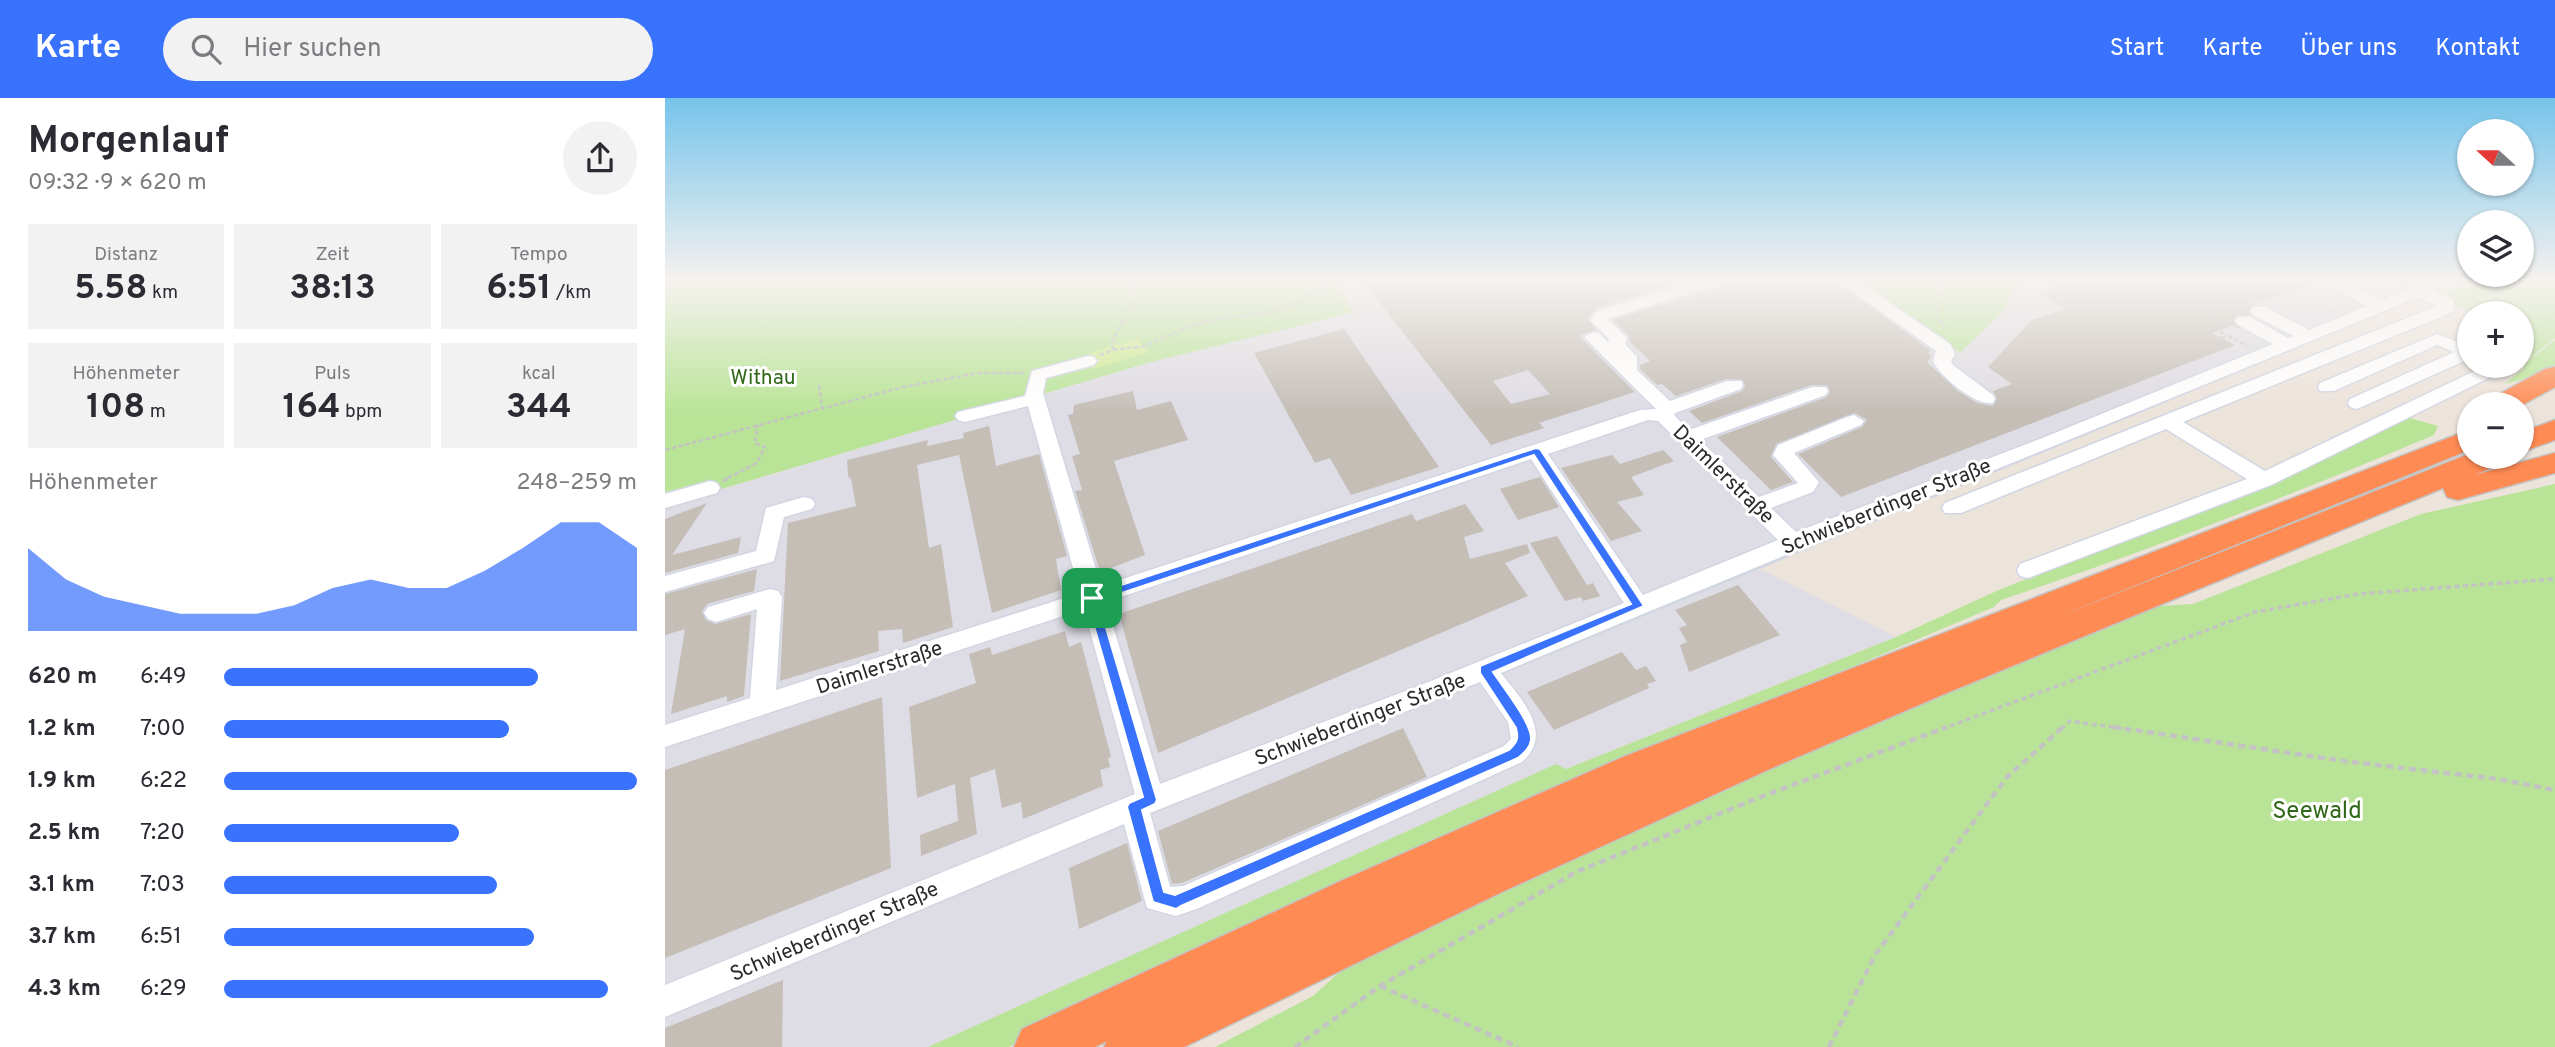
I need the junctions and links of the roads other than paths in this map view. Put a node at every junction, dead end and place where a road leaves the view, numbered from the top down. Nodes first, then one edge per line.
1 (1604, 324) edge
2 (1909, 324) edge
3 (2265, 324) tunnel mouth
4 (2338, 324) edge
5 (2351, 324) edge
6 (2408, 324) edge
7 (2374, 336) junction
8 (1593, 337) dead end
9 (2298, 347) junction
10 (2457, 348) edge
11 (2457, 358) edge
12 (1088, 361) dead end
13 (1628, 371) junction
14 (2555, 375) edge
15 (2474, 378) edge
16 (1734, 385) dead end
17 (2327, 387) junction
18 (1819, 391) dead end
19 (2524, 392) edge
20 (1035, 399) junction
21 (1986, 399) dead end
22 (2357, 403) junction
23 (2555, 403) edge
24 (2138, 406) junction
25 (1665, 412) junction
26 (2534, 412) edge
27 (965, 416) dead end
28 (2388, 420) junction
29 (1854, 421) dead end
30 (2165, 421) junction
31 (2457, 427) edge
32 (2555, 429) edge
33 (1688, 437) junction
34 (2534, 438) edge
35 (2457, 444) edge
36 (1536, 451) junction
37 (2012, 456) junction
38 (2555, 463) edge
39 (2462, 469) edge
40 (2035, 475) junction
41 (2264, 480) junction
42 (710, 488) road end
43 (2342, 490) junction
44 (2405, 493) junction
45 (665, 501) edge
46 (804, 504) dead end
47 (1756, 506) junction
48 (1953, 508) dead end
49 (1793, 542) junction
50 (2028, 570) dead end
51 (665, 584) edge
52 (1092, 598) junction
53 (1638, 606) junction
54 (716, 612) dead end
55 (1485, 670) junction
56 (762, 705) junction
57 (665, 736) edge
58 (1142, 804) junction
59 (665, 1001) edge
60 (1040, 1047) edge
61 (1130, 1047) edge

1 - 13 street
2 - 21 street
3 - 9 street
4 - 9 street, Schwieberdinger Straße
5 - 7 street
6 - 7 street
7 - 9 street
8 - 13 street
9 - 17 street
9 - 24 street, Schwieberdinger Straße
9 - 30 street
10 - 17 street
11 - 22 street
12 - 20 street
13 - 25 street
14 - 19 highway
15 - 28 street
16 - 25 lane
17 - 22 street
18 - 33 street
20 - 27 lane
20 - 52 street
22 - 28 street
23 - 26 highway
24 - 30 street
24 - 37 street, Schwieberdinger Straße
25 - 33 street, Daimlerstraße
25 - 36 street, Daimlerstraße
28 - 41 street
29 - 47 street
30 - 40 street
30 - 41 street
31 - 43 highway
32 - 34 highway
33 - 47 street, Daimlerstraße
35 - 43 highway
36 - 52 street, Daimlerstraße
36 - 53 street
37 - 40 street
37 - 49 street, Schwieberdinger Straße
38 - 44 highway
39 - 44 highway
40 - 48 street
41 - 50 street
42 - 45 street
43 - 60 highway
44 - 61 highway
46 - 51 street
47 - 49 street, Daimlerstraße
49 - 53 street, Schwieberdinger Straße
52 - 56 street, Daimlerstraße
52 - 58 street
53 - 55 street, Schwieberdinger Straße
54 - 56 street
55 - 58 street, Schwieberdinger Straße
55 - 58 street
56 - 57 street, Daimlerstraße
58 - 59 street, Schwieberdinger Straße

